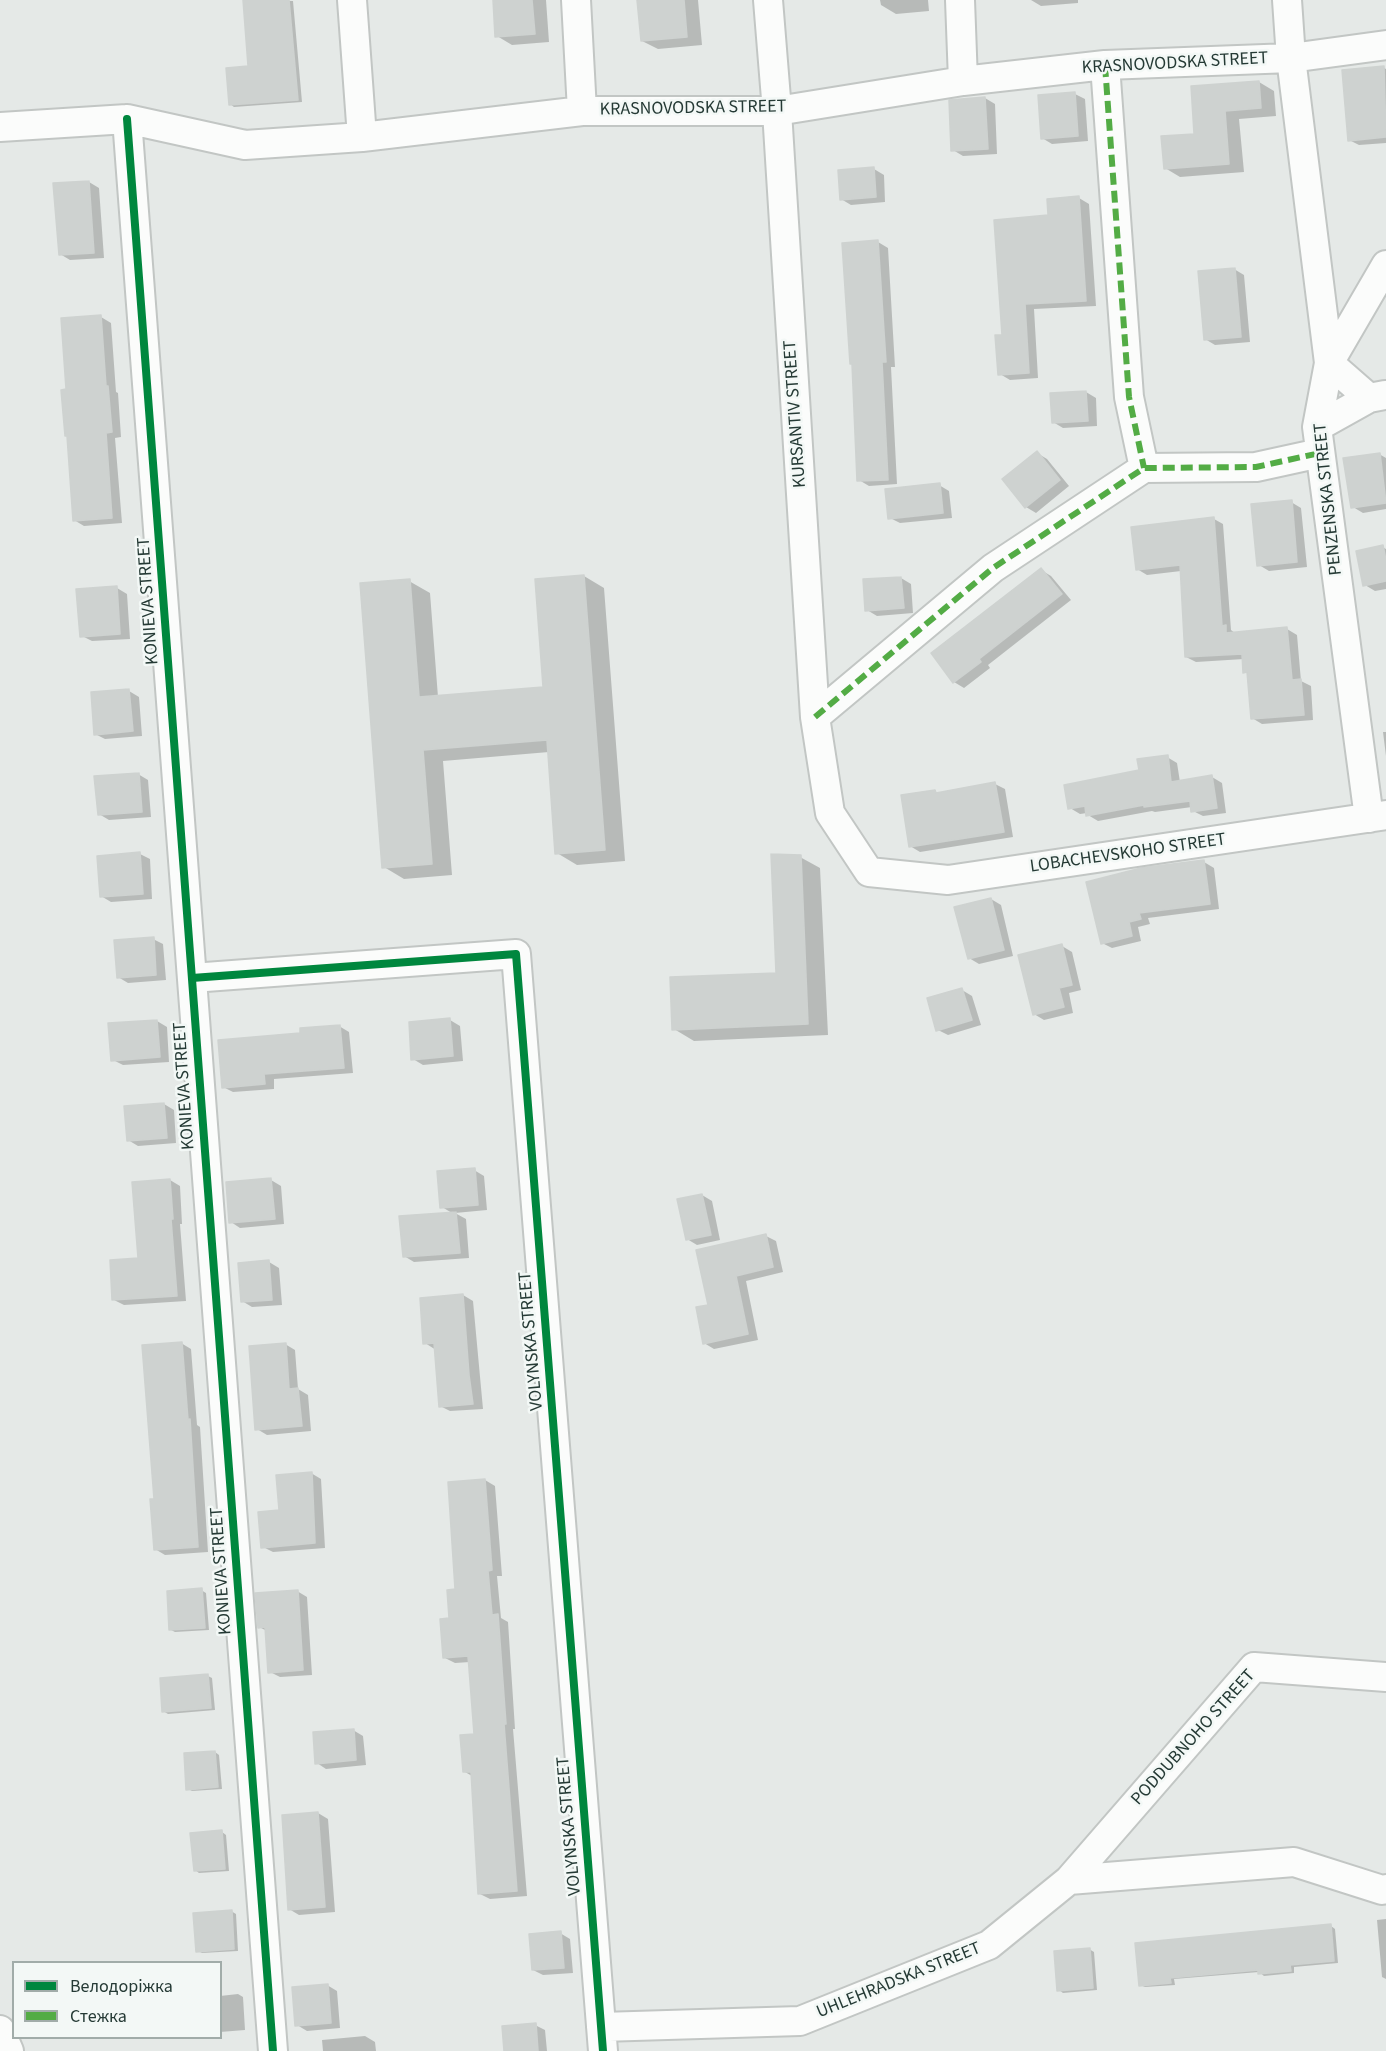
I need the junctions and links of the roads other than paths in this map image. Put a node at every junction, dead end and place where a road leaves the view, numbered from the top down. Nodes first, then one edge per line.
1 (352, 0) edge
2 (576, 0) edge
3 (768, 0) edge
4 (960, 0) edge
5 (1287, 0) edge
6 (1386, 45) edge
7 (1291, 58) junction
8 (1105, 65) junction
9 (963, 81) junction
10 (582, 111) junction
11 (777, 111) junction
12 (128, 119) junction
13 (0, 127) edge
14 (363, 136) junction
15 (1386, 265) edge
16 (1329, 363) junction
17 (1378, 396) edge
18 (1319, 440) junction
19 (1144, 468) junction
20 (815, 717) junction
21 (1379, 819) edge
22 (869, 872) joint
23 (192, 978) junction
24 (1386, 1677) edge
25 (1069, 1880) junction
26 (1386, 1889) edge
27 (0, 2030) edge
28 (602, 2039) edge
29 (9, 2051) edge
30 (273, 2051) edge

1 - 14 street
2 - 10 street
3 - 11 street, KURSANTIV STREET
4 - 9 street
5 - 7 street, PENZENSKA STREET
6 - 7 street, KRASNOVODSKA STREET
7 - 8 street, KRASNOVODSKA STREET
7 - 16 street, PENZENSKA STREET
8 - 9 street, KRASNOVODSKA STREET
8 - 19 street
9 - 11 street, KRASNOVODSKA STREET
10 - 11 street, KRASNOVODSKA STREET
10 - 14 street, KRASNOVODSKA STREET
11 - 20 street, KURSANTIV STREET
12 - 13 street, KRASNOVODSKA STREET
12 - 14 street, KRASNOVODSKA STREET
12 - 23 street, KONIEVA STREET
15 - 16 street
16 - 17 street
16 - 18 street, PENZENSKA STREET
17 - 18 street
18 - 19 street
18 - 21 street, PENZENSKA STREET
19 - 20 street
20 - 22 street, KURSANTIV STREET
21 - 22 street, LOBACHEVSKOHO STREET
23 - 28 street, VOLYNSKA STREET
23 - 30 street, KONIEVA STREET
24 - 25 street, PODDUBNOHO STREET
25 - 26 street
25 - 28 street, UHLEHRADSKA STREET
27 - 29 street

